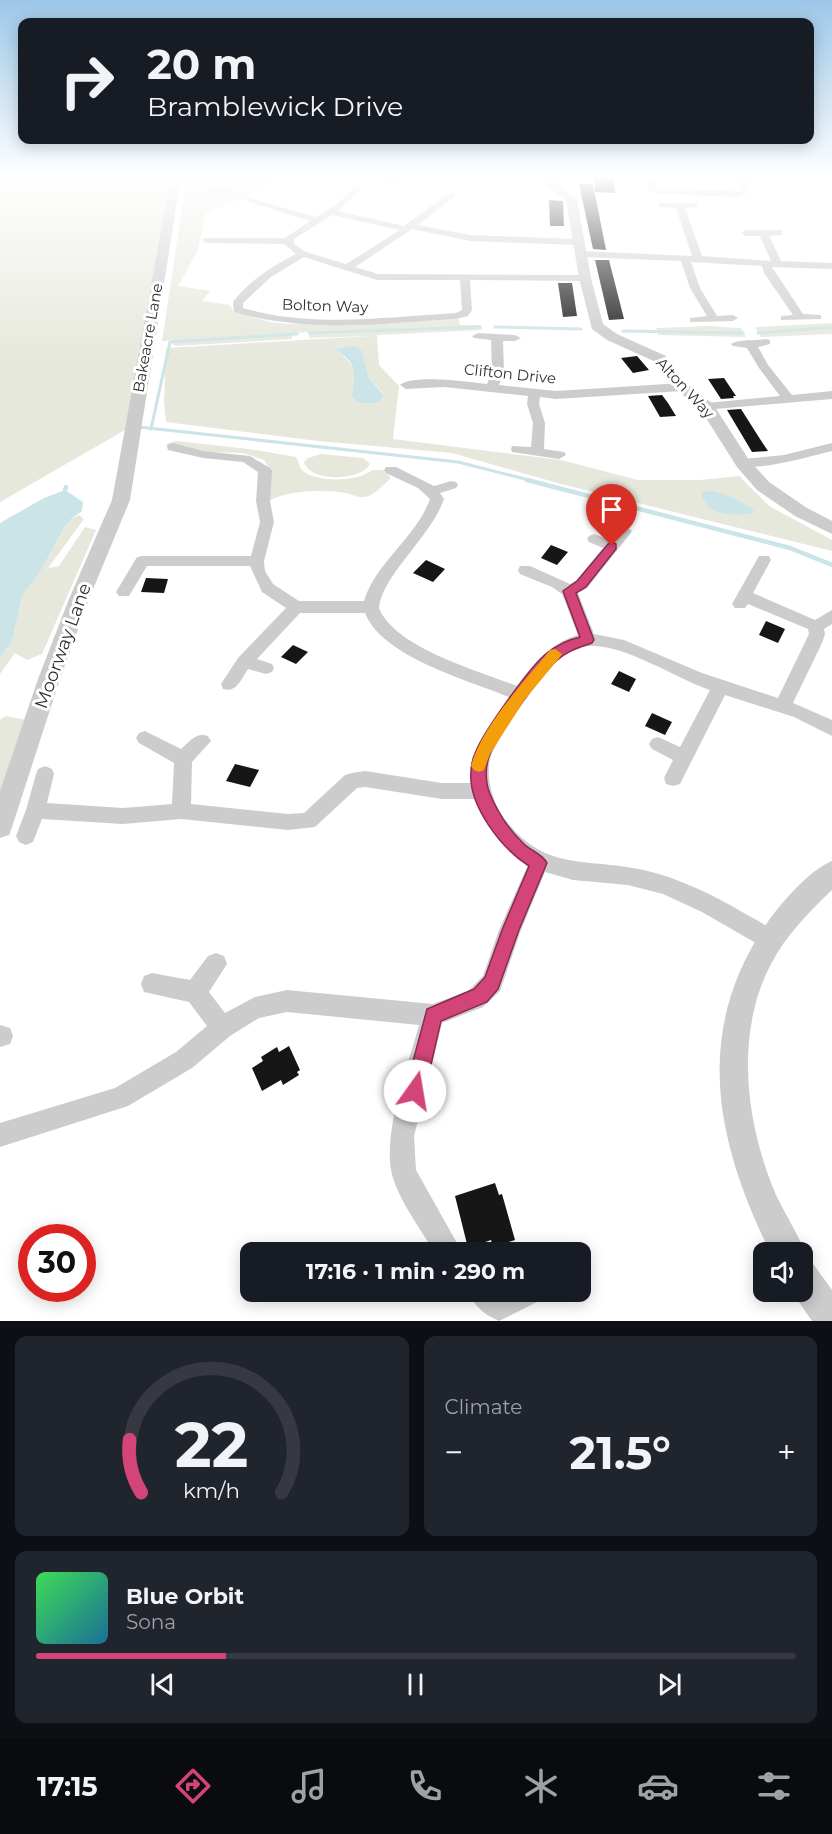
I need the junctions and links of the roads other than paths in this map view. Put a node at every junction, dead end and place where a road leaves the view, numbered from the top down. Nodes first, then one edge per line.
1 (165, 238) edge
2 (291, 238) edge
3 (392, 238) edge
4 (468, 238) edge
5 (578, 238) edge
6 (691, 238) edge
7 (765, 238) edge
8 (207, 240) dead end
9 (288, 241) junction
10 (580, 248) junction
11 (303, 254) junction
12 (684, 257) junction
13 (698, 258) junction
14 (766, 264) junction
15 (778, 265) junction
16 (832, 266) edge
17 (346, 268) junction
18 (465, 278) junction
19 (585, 278) junction
20 (817, 316) dead end
21 (800, 317) junction
22 (733, 318) dead end
23 (785, 318) dead end
24 (714, 319) junction
25 (694, 320) dead end
26 (478, 336) dead end
27 (497, 338) junction
28 (515, 338) dead end
29 (766, 342) dead end
30 (737, 344) dead end
31 (751, 345) junction
32 (404, 386) dead end
33 (682, 387) junction
34 (492, 388) junction
35 (534, 394) junction
36 (832, 395) edge
37 (788, 398) junction
38 (707, 407) junction
39 (173, 447) dead end
40 (832, 447) edge
41 (517, 449) dead end
42 (537, 451) junction
43 (559, 455) dead end
44 (743, 464) junction
45 (126, 465) joint
46 (391, 470) dead end
47 (451, 485) dead end
48 (433, 491) junction
49 (832, 528) edge
50 (625, 531) dead end
51 (594, 539) dead end
52 (612, 546) junction
53 (764, 560) dead end
54 (257, 561) junction
55 (525, 570) dead end
56 (569, 591) junction
57 (124, 592) dead end
58 (296, 607) junction
59 (371, 607) junction
60 (832, 616) edge
61 (815, 626) junction
62 (588, 640) junction
63 (244, 662) junction
64 (266, 668) dead end
65 (229, 684) dead end
66 (720, 688) junction
67 (520, 695) junction
68 (783, 706) junction
69 (832, 729) edge
70 (145, 738) dead end
71 (202, 741) dead end
72 (658, 744) dead end
73 (684, 757) junction
74 (183, 759) junction
75 (45, 774) dead end
76 (673, 778) dead end
77 (481, 791) junction
78 (36, 810) junction
79 (181, 811) junction
80 (0, 827) edge
81 (26, 836) dead end
82 (539, 863) junction
83 (832, 873) edge
84 (768, 940) junction
85 (216, 964) dead end
86 (152, 984) dead end
87 (195, 992) junction
88 (433, 1015) junction
89 (222, 1028) junction
90 (0, 1135) edge
91 (442, 1242) edge
92 (783, 1242) edge
93 (813, 1293) edge
94 (832, 1320) edge

1 - 45 street, Bakeacre Lane
2 - 9 street
3 - 17 street
4 - 10 street
5 - 10 street, Alton Way
6 - 13 street
7 - 15 street
8 - 9 street
9 - 11 street
10 - 12 street
10 - 19 street, Alton Way
11 - 17 street
11 - 18 street, Bolton Way
12 - 13 street
12 - 24 street
13 - 14 street
14 - 15 street
14 - 21 street
15 - 16 street
17 - 18 street
18 - 19 street
19 - 33 street, Alton Way
20 - 21 street
21 - 23 street
22 - 24 street
24 - 25 street
26 - 27 street
27 - 28 street
27 - 34 street
29 - 31 street
30 - 31 street
31 - 37 street
32 - 34 street, Clifton Drive
33 - 35 street, Clifton Drive
33 - 38 street, Alton Way
34 - 35 street, Clifton Drive
35 - 42 street
36 - 37 street
37 - 38 street
38 - 44 street, Alton Way
39 - 54 street
40 - 44 street
41 - 42 street
42 - 43 street
44 - 49 street, Alton Way
45 - 80 street, Moorway Lane
46 - 48 street
47 - 48 street
48 - 59 street
50 - 52 street
51 - 52 street
52 - 56 street
53 - 61 street
54 - 57 street
54 - 58 street
55 - 56 street
56 - 62 street
58 - 59 street
58 - 63 street
59 - 67 street
60 - 61 street
61 - 68 street
62 - 66 street
62 - 67 street
63 - 64 street
63 - 65 street
66 - 68 street
66 - 73 street
67 - 77 street
68 - 69 street
70 - 74 street
71 - 74 street
72 - 73 street
73 - 76 street
74 - 79 street
75 - 78 street
77 - 79 street
77 - 82 street
78 - 79 street
78 - 81 street
82 - 84 street
82 - 88 street
83 - 84 street
84 - 92 street
85 - 87 street
86 - 87 street
87 - 89 street
88 - 89 street
88 - 91 street
89 - 90 street
93 - 94 street

